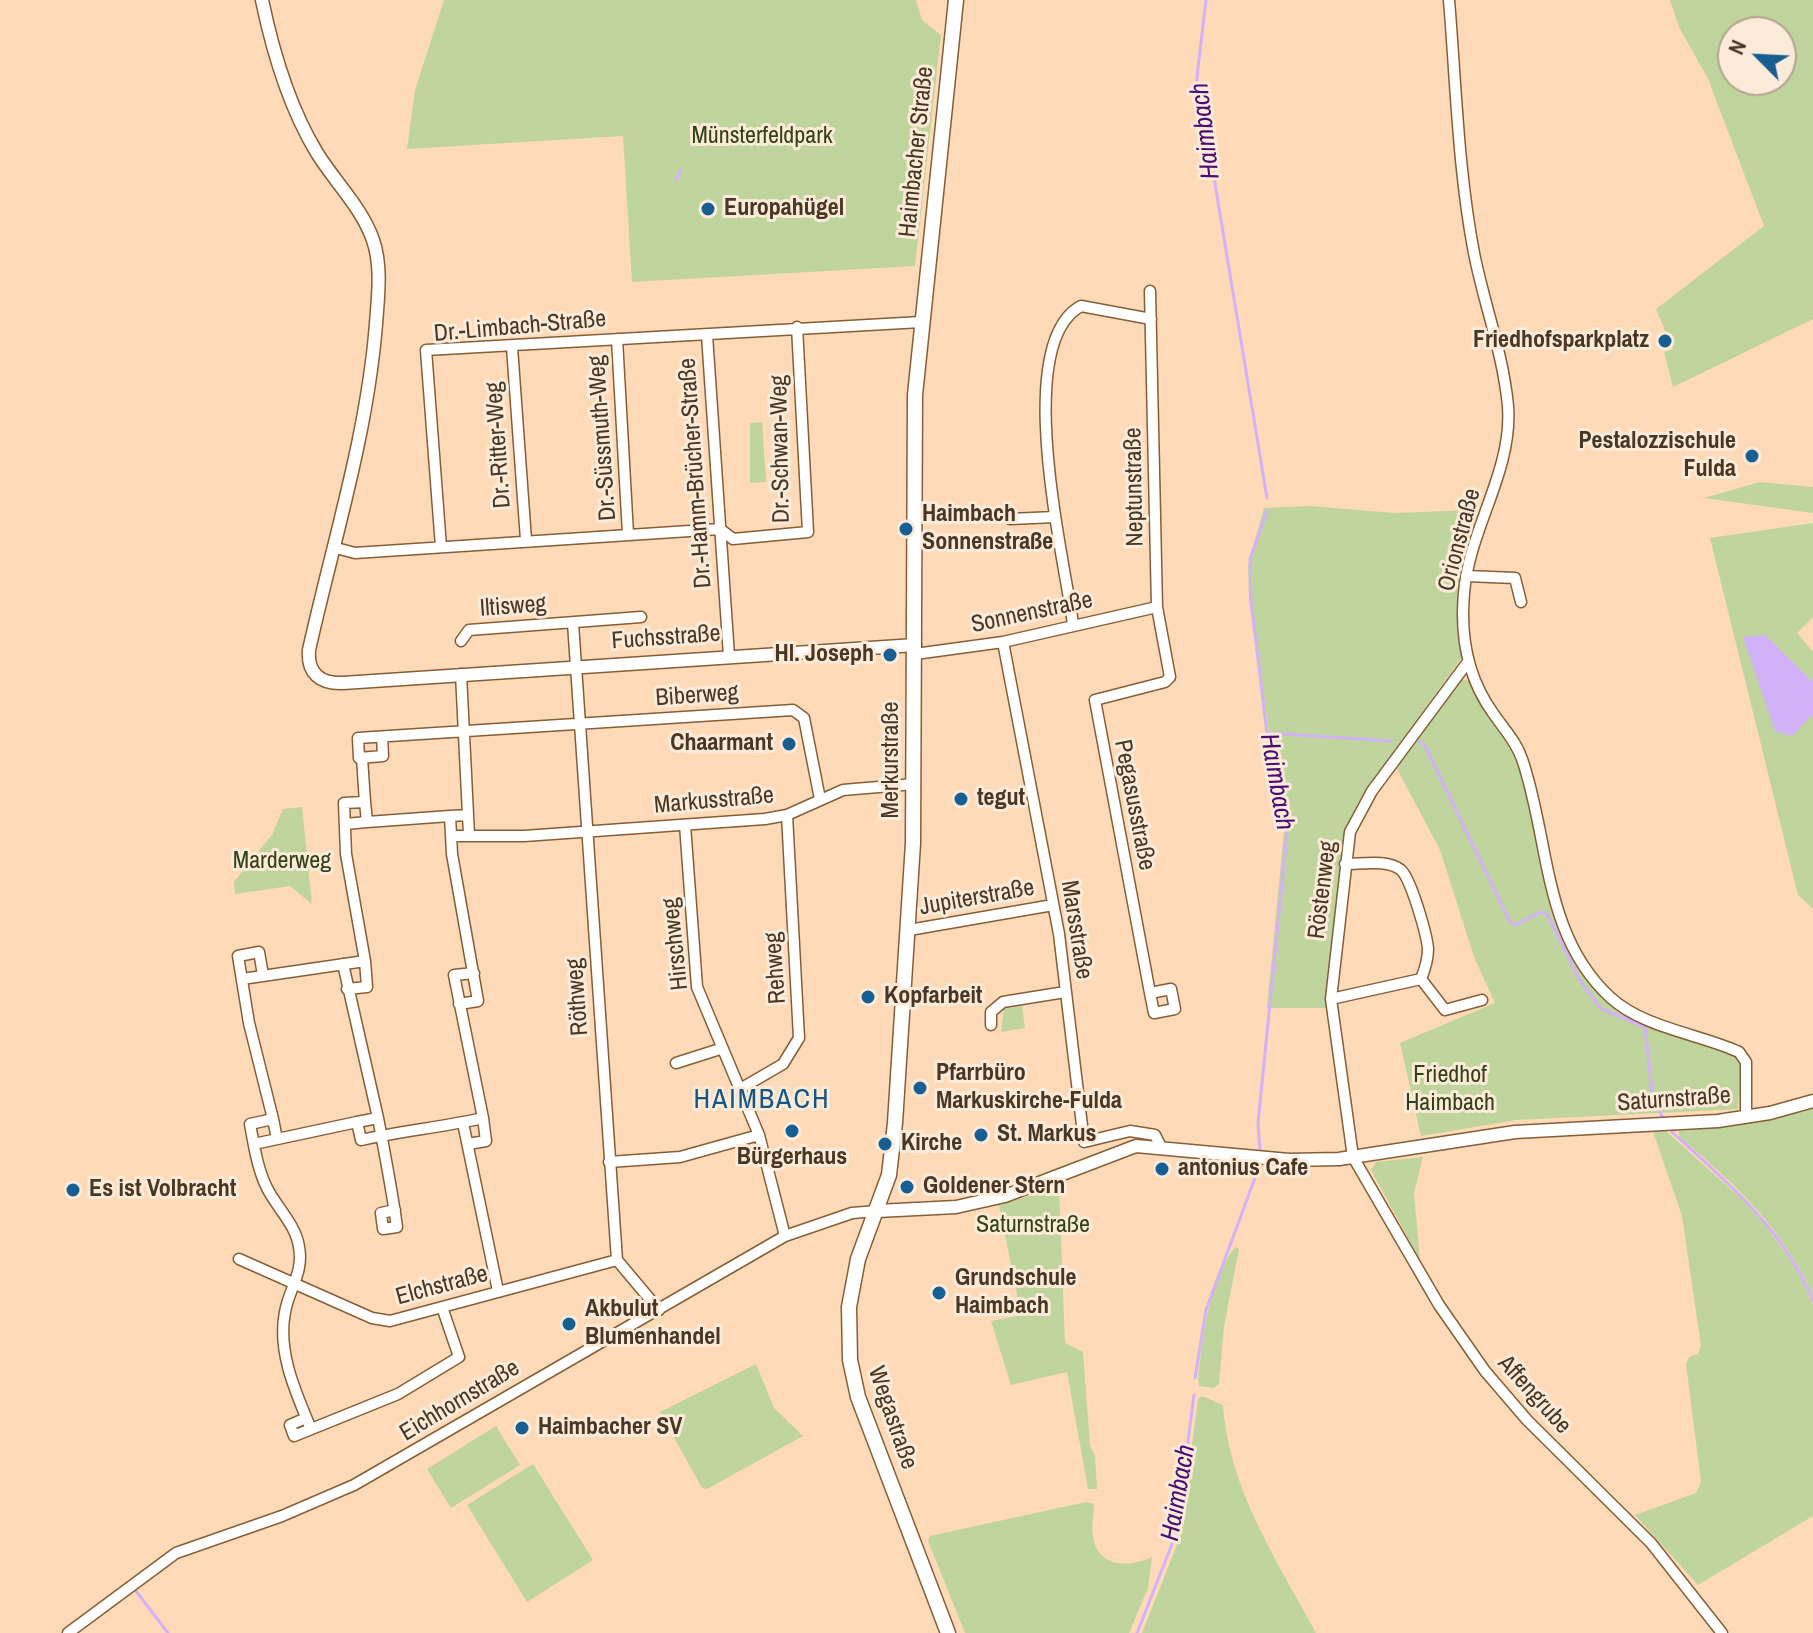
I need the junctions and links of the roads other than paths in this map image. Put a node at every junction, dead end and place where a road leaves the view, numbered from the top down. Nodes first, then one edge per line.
1 (262, 0) edge
2 (956, 0) edge
3 (1449, 0) edge
4 (1150, 291) dead end
5 (921, 315) junction
6 (1151, 319) junction
7 (797, 327) junction
8 (707, 335) junction
9 (617, 339) junction
10 (512, 347) junction
11 (1006, 514) dead end
12 (1055, 517) junction
13 (720, 529) junction
14 (628, 534) junction
15 (526, 540) junction
16 (441, 547) junction
17 (336, 548) junction
18 (1466, 576) junction
19 (1521, 602) dead end
20 (1157, 607) junction
21 (641, 617) dead end
22 (573, 623) junction
23 (1073, 624) junction
24 (461, 641) dead end
25 (1003, 642) junction
26 (915, 650) junction
27 (729, 656) junction
28 (1467, 663) junction
29 (577, 665) junction
30 (461, 674) junction
31 (1168, 681) joint
32 (580, 725) junction
33 (465, 730) junction
34 (382, 737) junction
35 (362, 758) junction
36 (914, 784) junction
37 (820, 799) junction
38 (365, 802) junction
39 (468, 815) junction
40 (787, 815) junction
41 (450, 816) junction
42 (367, 822) junction
43 (345, 824) junction
44 (685, 825) junction
45 (587, 831) junction
46 (469, 835) junction
47 (452, 836) junction
48 (1345, 864) junction
49 (1053, 905) junction
50 (909, 930) junction
51 (365, 961) junction
52 (343, 964) junction
53 (474, 973) junction
54 (263, 975) junction
55 (242, 979) junction
56 (1421, 979) junction
57 (347, 989) junction
58 (1065, 992) junction
59 (1150, 993) dead end
60 (1331, 999) junction
61 (1482, 1000) dead end
62 (459, 1004) junction
63 (991, 1025) dead end
64 (720, 1049) junction
65 (676, 1063) dead end
66 (740, 1089) junction
67 (1813, 1101) edge
68 (1746, 1117) junction
69 (378, 1118) junction
70 (483, 1118) junction
71 (273, 1119) junction
72 (357, 1122) junction
73 (463, 1123) junction
74 (759, 1135) junction
75 (382, 1136) junction
76 (277, 1139) junction
77 (254, 1144) junction
78 (468, 1144) junction
79 (1160, 1145) junction
80 (1353, 1157) junction
81 (609, 1162) junction
82 (395, 1210) dead end
83 (877, 1211) junction
84 (785, 1236) junction
85 (239, 1259) dead end
86 (617, 1260) junction
87 (296, 1284) junction
88 (498, 1291) junction
89 (442, 1307) junction
90 (659, 1310) junction
91 (306, 1418) junction
92 (311, 1429) junction
93 (68, 1633) edge
94 (948, 1633) edge
95 (1722, 1633) edge

1 - 17 street
2 - 5 main road, Haimbacher Straße
3 - 18 street, Orionstraße
4 - 6 street, Neptunstraße
5 - 7 street, Dr.-Limbach-Straße
5 - 26 main road, Merkurstraße
6 - 12 street
6 - 20 street, Neptunstraße
7 - 8 street, Dr.-Limbach-Straße
7 - 13 street, Dr.-Schwan-Weg
8 - 9 street, Dr.-Limbach-Straße
8 - 13 street, Dr.-Hamm-Brücher-Straße
9 - 10 street, Dr.-Limbach-Straße
9 - 14 street, Dr.-Süssmuth-Weg
10 - 15 street, Dr.-Ritter-Weg
10 - 16 street, Dr.-Limbach-Straße
11 - 12 street
12 - 23 street
13 - 14 street
13 - 27 street, Dr.-Hamm-Brücher-Straße
14 - 15 street
15 - 16 street
16 - 17 street
17 - 30 street, Fuchsstraße
18 - 19 street
18 - 28 street, Orionstraße
20 - 23 street, Sonnenstraße
20 - 31 street, Neptunstraße
21 - 22 street, Iltisweg
22 - 24 street, Iltisweg
22 - 29 street, Iltisweg
23 - 25 street, Sonnenstraße
25 - 26 street, Sonnenstraße
25 - 49 street, Marsstraße
26 - 27 street, Fuchsstraße
26 - 36 main road, Merkurstraße
27 - 29 street, Fuchsstraße
28 - 48 street, Röstenweg
28 - 68 street, Orionstraße
29 - 30 street, Fuchsstraße
29 - 32 street, Röthweg
30 - 33 street
31 - 59 street, Pegasusstraße
32 - 33 street, Biberweg
32 - 37 street, Biberweg
32 - 45 street, Röthweg
33 - 34 street, Biberweg
33 - 39 street
34 - 35 street
34 - 35 street
35 - 38 street
36 - 37 street, Markusstraße
36 - 50 main road, Merkurstraße
37 - 40 street, Markusstraße
38 - 42 street
38 - 43 street
39 - 41 street
39 - 46 street
40 - 44 street, Markusstraße
40 - 66 street, Rehweg
41 - 42 street
41 - 47 street
42 - 43 street
43 - 51 street
44 - 45 street, Markusstraße
44 - 64 street, Hirschweg
45 - 46 street, Markusstraße
45 - 81 street, Röthweg
46 - 47 street, Markusstraße
47 - 53 street
48 - 56 street
48 - 60 street, Röstenweg
49 - 50 street, Jupiterstraße
49 - 58 street, Marsstraße
50 - 83 main road, Merkurstraße
51 - 52 street
51 - 57 street
52 - 54 street
52 - 57 street
53 - 62 street
53 - 62 street
54 - 55 street
54 - 55 street
55 - 71 street
56 - 60 street
56 - 61 street
57 - 69 street
58 - 63 street
58 - 79 street, Marsstraße
60 - 80 street, Röstenweg
62 - 70 street
64 - 65 street
64 - 66 street, Hirschweg
66 - 74 street, Hirschweg
67 - 68 street, Saturnstraße
68 - 80 street, Saturnstraße
69 - 72 street
69 - 75 street
70 - 73 street
70 - 78 street
71 - 76 street
71 - 77 street
72 - 75 street
72 - 76 street
73 - 75 street
73 - 78 street
74 - 81 street
74 - 84 street, Hirschweg
75 - 82 street
76 - 77 street
77 - 87 street
78 - 88 street
79 - 80 street, Saturnstraße
79 - 83 street, Saturnstraße
80 - 95 street, Affengrube
81 - 86 street, Röthweg
83 - 84 street, Eichhornstraße
83 - 94 main road, Wegastraße
84 - 90 street, Eichhornstraße
85 - 87 street, Elchstraße
86 - 88 street, Elchstraße
86 - 90 street
87 - 89 street, Elchstraße
87 - 91 street
88 - 89 street, Elchstraße
89 - 92 street
90 - 93 street, Eichhornstraße
91 - 92 street
91 - 92 street

